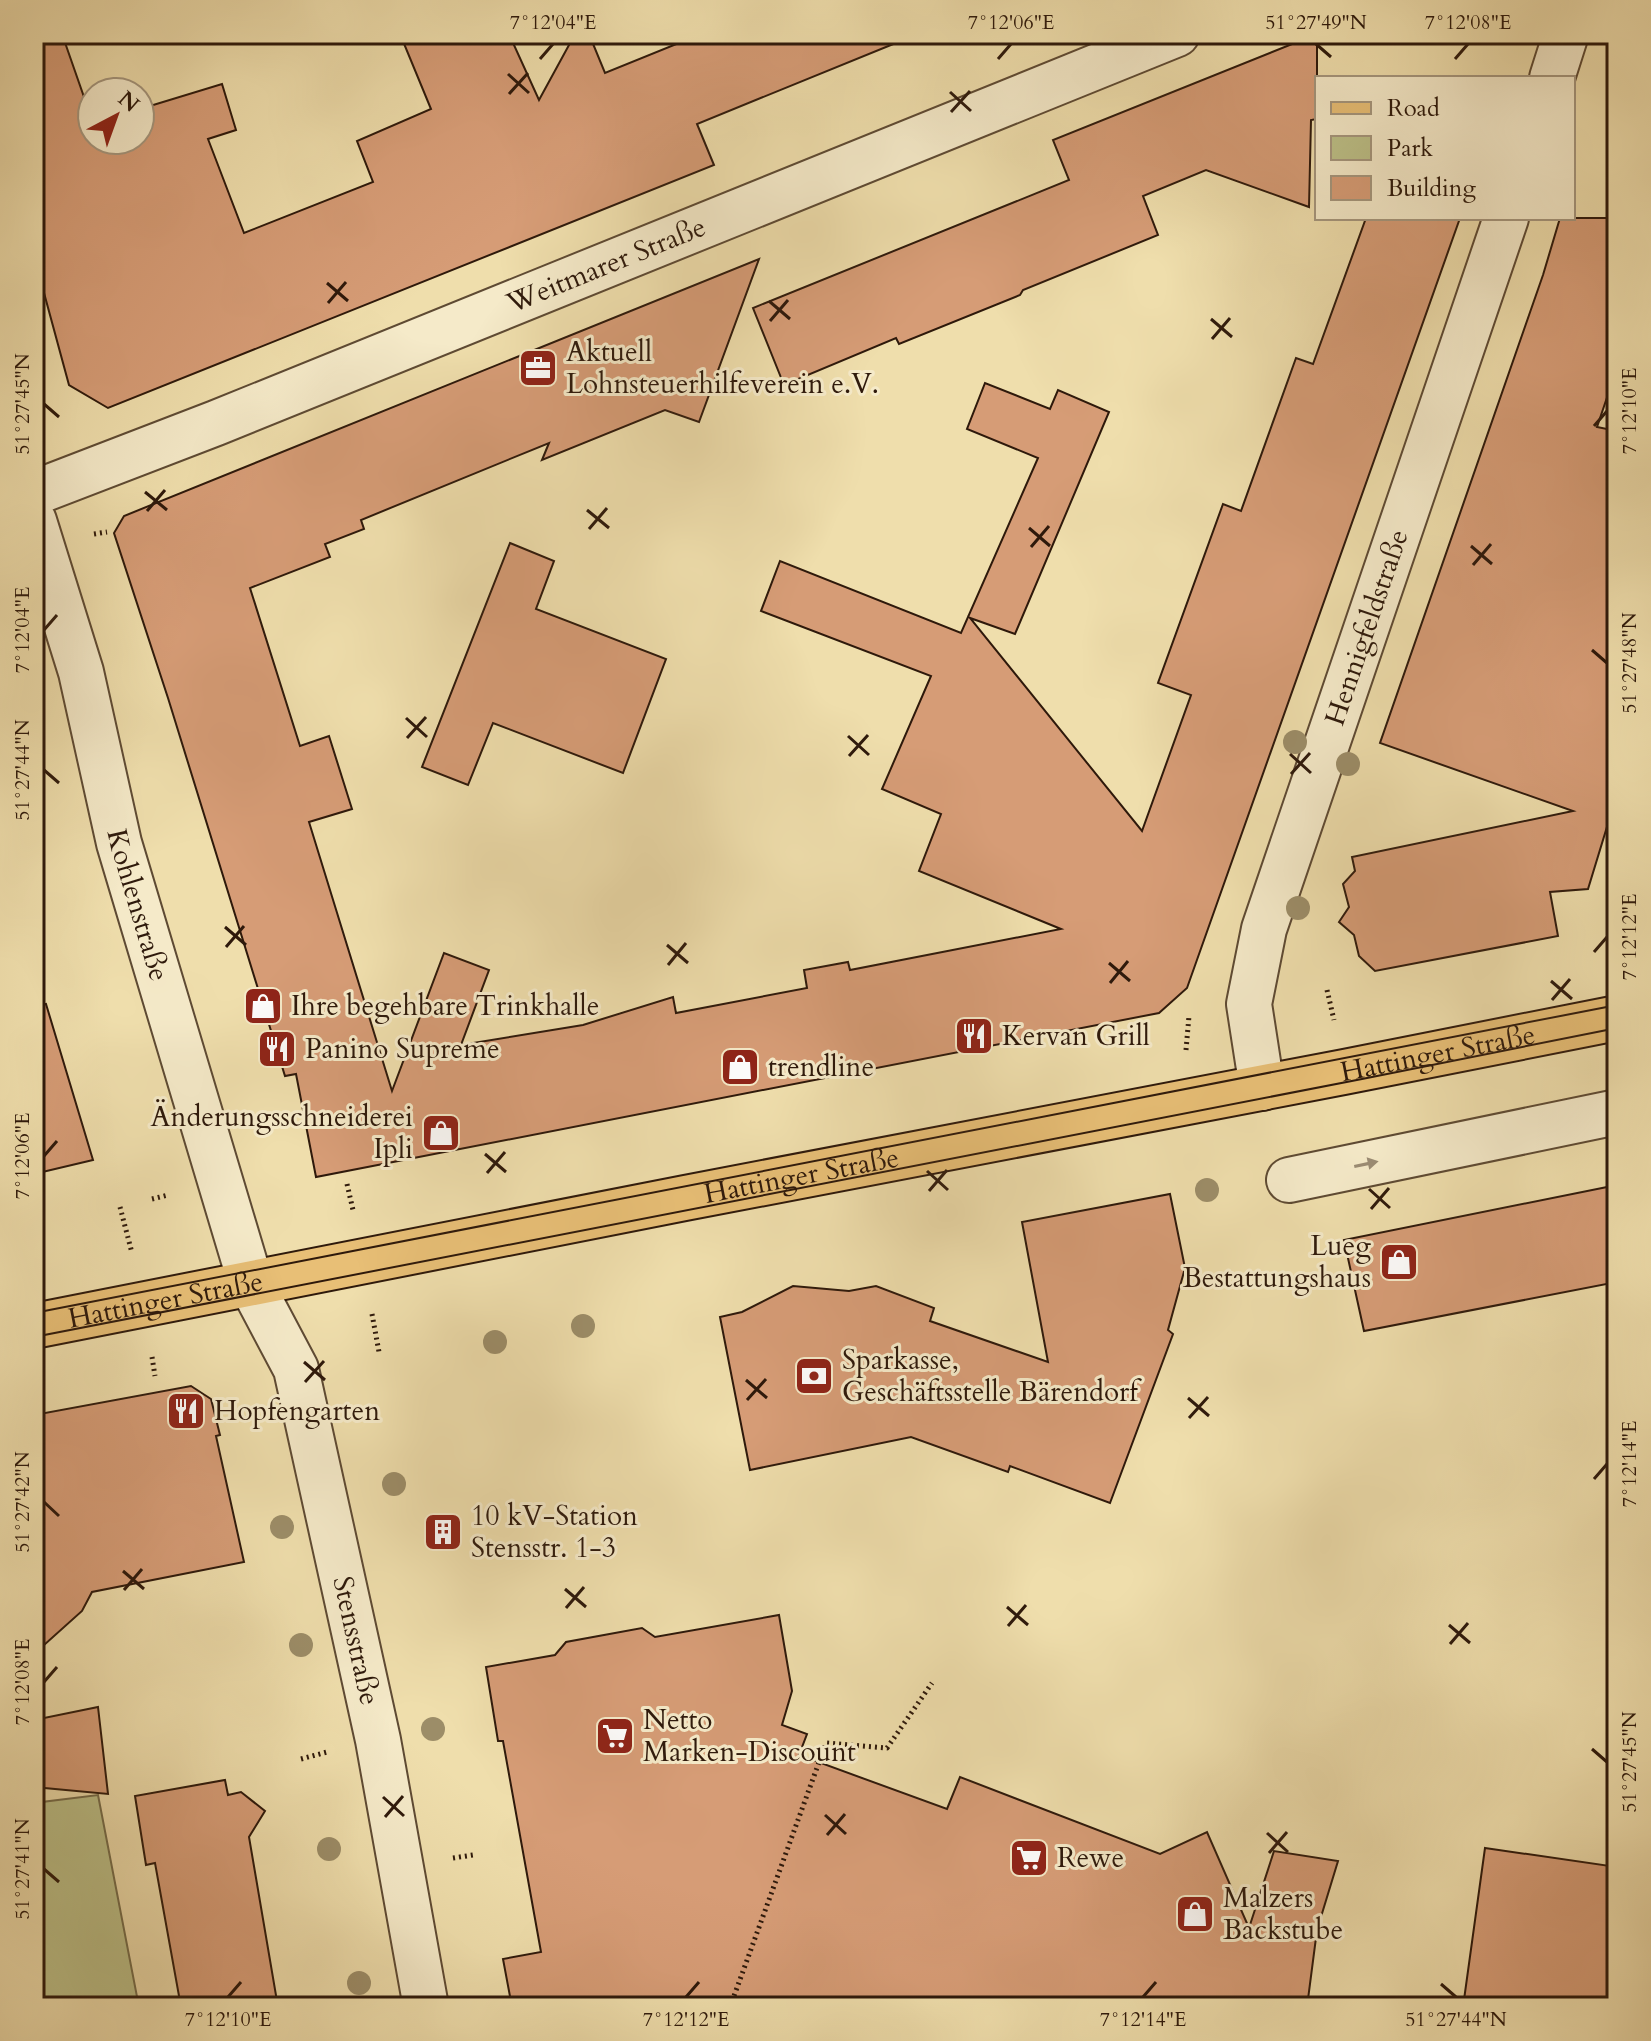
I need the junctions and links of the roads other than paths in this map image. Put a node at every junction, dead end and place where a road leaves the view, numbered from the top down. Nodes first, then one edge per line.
1 (1177, 34) edge
2 (1566, 34) edge
3 (1553, 76) edge
4 (1505, 220) edge
5 (34, 493) edge
6 (34, 521) edge
7 (1617, 1018) edge
8 (1262, 1088) junction
9 (1617, 1112) edge
10 (1289, 1180) dead end
11 (251, 1284) junction
12 (34, 1326) edge
13 (426, 2007) edge

1 - 5 street, Weitmarer Straße
2 - 3 street
4 - 8 street, Hennigfeldstraße
6 - 11 street, Kohlenstraße
7 - 8 main road, Hattinger Straße
8 - 11 main road, Hattinger Straße
10 -> 9 street
11 - 12 main road, Hattinger Straße
11 - 13 street, Stensstraße

